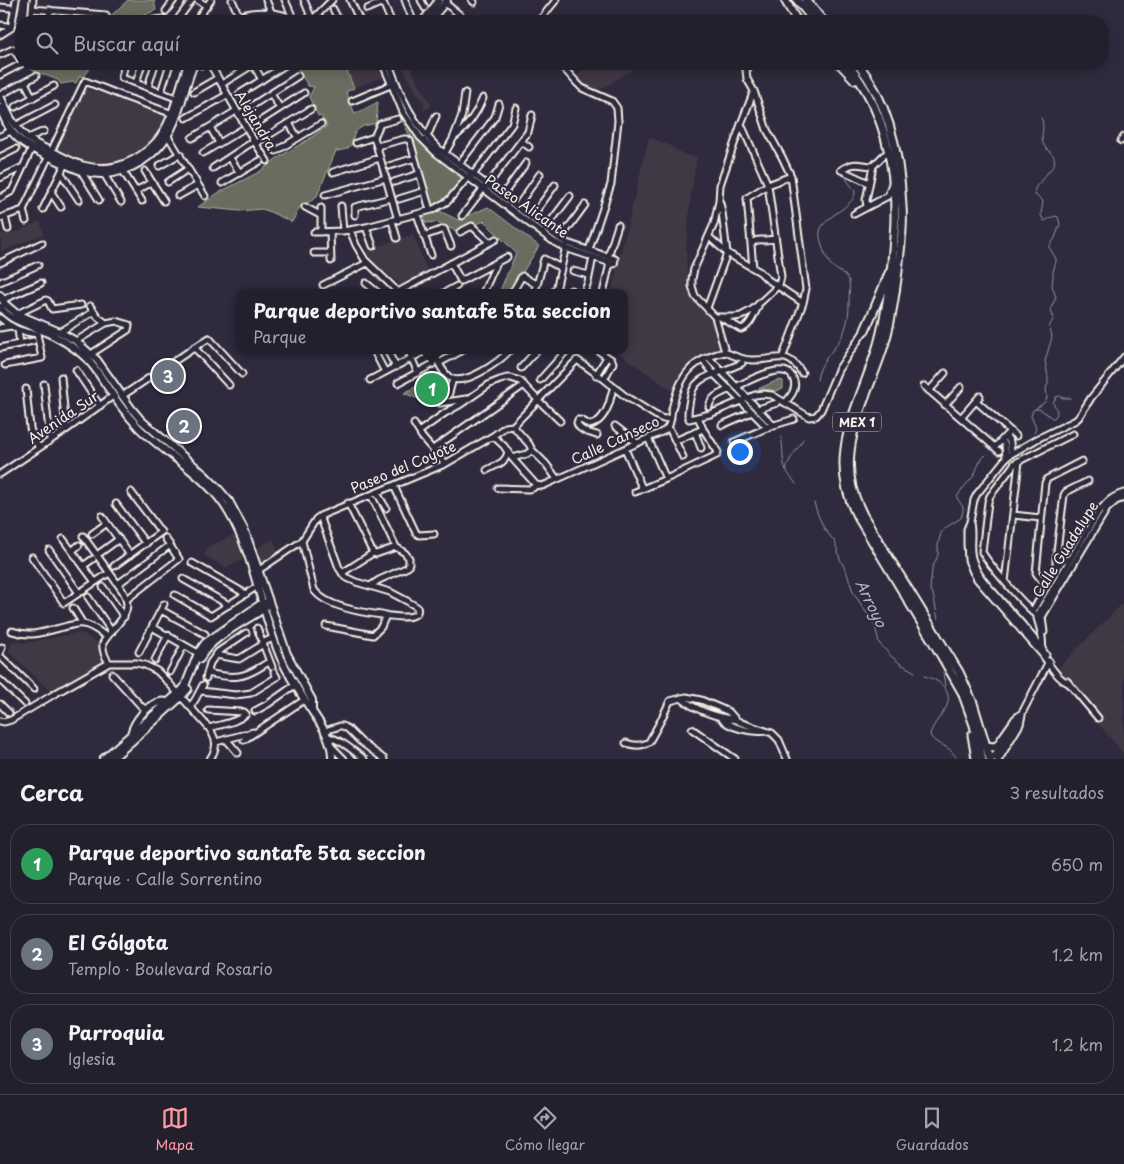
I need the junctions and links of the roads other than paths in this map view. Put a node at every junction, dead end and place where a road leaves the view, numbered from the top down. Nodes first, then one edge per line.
1 (16, 0) edge
2 (33, 0) edge
3 (174, 0) edge
4 (192, 0) edge
5 (197, 0) edge
6 (212, 0) edge
7 (232, 0) edge
8 (266, 0) edge
9 (285, 0) edge
10 (304, 0) edge
11 (322, 0) edge
12 (332, 0) edge
13 (350, 0) edge
14 (405, 0) edge
15 (422, 0) edge
16 (556, 0) edge
17 (786, 0) edge
18 (797, 0) edge
19 (806, 0) edge
20 (382, 1) edge
21 (444, 1) edge
22 (207, 6) junction
23 (0, 7) edge
24 (325, 7) junction
25 (10, 8) dead end
26 (32, 8) junction
27 (425, 8) dead end
28 (333, 9) dead end
29 (368, 9) dead end
30 (50, 10) junction
31 (67, 11) junction
32 (166, 11) dead end
33 (272, 14) junction
34 (460, 14) dead end
35 (31, 15) edge
36 (49, 15) edge
37 (66, 15) edge
38 (106, 15) dead end
39 (181, 15) edge
40 (200, 15) edge
41 (240, 15) edge
42 (251, 15) edge
43 (276, 15) edge
44 (293, 15) edge
45 (310, 15) edge
46 (317, 15) edge
47 (336, 15) edge
48 (357, 15) edge
49 (387, 15) edge
50 (411, 15) edge
51 (429, 15) edge
52 (437, 15) edge
53 (543, 15) edge
54 (794, 15) edge
55 (809, 15) edge
56 (818, 15) edge
57 (0, 25) edge
58 (8, 26) dead end
59 (0, 35) edge
60 (15, 52) edge
61 (0, 55) edge
62 (15, 66) edge
63 (124, 70) edge
64 (140, 70) edge
65 (153, 70) edge
66 (168, 70) edge
67 (186, 70) edge
68 (193, 70) edge
69 (213, 70) edge
70 (244, 70) edge
71 (256, 70) edge
72 (278, 70) edge
73 (386, 70) edge
74 (390, 70) edge
75 (565, 70) edge
76 (747, 70) edge
77 (845, 70) edge
78 (852, 70) edge
79 (862, 70) edge
80 (0, 75) edge
81 (36, 76) dead end
82 (298, 76) dead end
83 (218, 78) junction
84 (262, 80) junction
85 (25, 82) junction
86 (136, 83) junction
87 (222, 84) junction
88 (393, 84) junction
89 (54, 86) dead end
90 (148, 87) junction
91 (754, 91) junction
92 (161, 92) junction
93 (194, 92) dead end
94 (304, 93) dead end
95 (465, 93) dead end
96 (227, 94) junction
97 (238, 94) dead end
98 (271, 94) junction
99 (0, 95) edge
100 (33, 98) junction
101 (176, 98) junction
102 (483, 98) dead end
103 (870, 98) junction
104 (352, 101) dead end
105 (499, 104) dead end
106 (55, 106) dead end
107 (15, 107) dead end
108 (0, 108) edge
109 (280, 108) junction
110 (516, 108) dead end
111 (311, 109) dead end
112 (405, 111) junction
113 (238, 112) junction
114 (174, 114) junction
115 (5, 115) junction
116 (532, 115) dead end
117 (436, 116) dead end
118 (186, 118) dead end
119 (398, 119) dead end
120 (289, 123) junction
121 (321, 124) dead end
122 (741, 124) junction
123 (254, 125) dead end
124 (210, 127) junction
125 (13, 128) junction
126 (241, 130) dead end
127 (44, 131) dead end
128 (0, 136) edge
129 (168, 136) junction
130 (374, 137) junction
131 (427, 137) junction
132 (28, 138) junction
133 (192, 138) dead end
134 (298, 138) junction
135 (453, 139) junction
136 (521, 141) junction
137 (255, 142) junction
138 (219, 143) junction
139 (356, 143) dead end
140 (377, 146) junction
141 (529, 147) dead end
142 (32, 148) junction
143 (16, 149) dead end
144 (276, 151) dead end
145 (445, 153) junction
146 (888, 153) junction
147 (49, 154) junction
148 (180, 154) junction
149 (203, 154) dead end
150 (0, 156) edge
151 (230, 158) junction
152 (380, 158) junction
153 (415, 158) junction
154 (260, 161) dead end
155 (267, 161) dead end
156 (526, 163) dead end
157 (65, 164) junction
158 (459, 164) junction
159 (23, 166) junction
160 (159, 166) dead end
161 (389, 166) dead end
162 (873, 166) junction
163 (121, 168) junction
164 (212, 168) dead end
165 (188, 169) junction
166 (81, 171) junction
167 (145, 171) dead end
168 (333, 172) dead end
169 (61, 173) junction
170 (240, 173) junction
171 (104, 174) junction
172 (419, 174) junction
173 (540, 174) dead end
174 (470, 175) junction
175 (791, 176) junction
176 (0, 178) edge
177 (386, 178) junction
178 (892, 181) junction
179 (152, 182) junction
180 (168, 182) dead end
181 (394, 182) dead end
182 (222, 183) dead end
183 (869, 183) junction
184 (198, 185) junction
185 (555, 185) dead end
186 (768, 185) junction
187 (485, 187) junction
188 (136, 191) junction
189 (424, 191) junction
190 (51, 192) junction
191 (205, 196) dead end
192 (325, 196) dead end
193 (502, 196) junction
194 (570, 196) dead end
195 (0, 198) edge
196 (391, 198) junction
197 (399, 199) dead end
198 (79, 200) dead end
199 (100, 200) dead end
200 (142, 201) dead end
201 (164, 201) dead end
202 (187, 201) dead end
203 (719, 201) junction
204 (121, 202) dead end
205 (585, 205) dead end
206 (341, 206) dead end
207 (61, 207) dead end
208 (305, 207) dead end
209 (517, 207) junction
210 (867, 207) junction
211 (43, 209) dead end
212 (23, 210) junction
213 (430, 210) junction
214 (354, 214) dead end
215 (417, 214) junction
216 (854, 214) dead end
217 (462, 216) dead end
218 (3, 217) edge
219 (531, 218) junction
220 (395, 220) junction
221 (26, 221) dead end
222 (618, 225) dead end
223 (366, 227) junction
224 (8, 229) dead end
225 (545, 229) junction
226 (350, 230) junction
227 (343, 231) junction
228 (314, 232) dead end
229 (321, 232) junction
230 (330, 232) junction
231 (460, 232) dead end
232 (424, 236) junction
233 (709, 237) junction
234 (397, 238) dead end
235 (775, 238) junction
236 (496, 239) dead end
237 (560, 239) junction
238 (489, 242) junction
239 (42, 243) dead end
240 (751, 244) junction
241 (566, 245) junction
242 (374, 246) dead end
243 (451, 246) dead end
244 (589, 250) junction
245 (314, 253) dead end
246 (330, 253) junction
247 (727, 253) junction
248 (431, 255) dead end
249 (507, 257) dead end
250 (593, 257) junction
251 (608, 257) junction
252 (331, 261) dead end
253 (497, 262) junction
254 (613, 262) junction
255 (0, 263) edge
256 (367, 263) junction
257 (451, 263) junction
258 (38, 265) dead end
259 (891, 266) junction
260 (561, 268) junction
261 (754, 268) junction
262 (573, 271) dead end
263 (589, 275) junction
264 (0, 282) edge
265 (41, 283) dead end
266 (366, 283) dead end
267 (323, 285) dead end
268 (537, 285) junction
269 (778, 285) junction
270 (457, 286) dead end
271 (373, 289) edge
272 (393, 289) edge
273 (402, 289) edge
274 (451, 289) edge
275 (485, 289) edge
276 (514, 289) edge
277 (535, 289) edge
278 (556, 289) edge
279 (585, 289) edge
280 (604, 289) edge
281 (1, 301) edge
282 (803, 302) junction
283 (81, 305) dead end
284 (759, 305) junction
285 (90, 306) dead end
286 (708, 308) junction
287 (93, 312) junction
288 (17, 314) junction
289 (717, 317) junction
290 (0, 318) edge
291 (106, 323) junction
292 (11, 326) junction
293 (0, 328) edge
294 (18, 330) junction
295 (41, 330) junction
296 (865, 330) junction
297 (60, 332) junction
298 (33, 342) dead end
299 (76, 342) junction
300 (20, 344) junction
301 (0, 348) edge
302 (194, 348) junction
303 (725, 352) junction
304 (876, 352) junction
305 (91, 354) junction
306 (389, 354) dead end
307 (410, 354) edge
308 (420, 354) edge
309 (434, 354) edge
310 (455, 354) edge
311 (505, 354) edge
312 (533, 354) edge
313 (563, 354) edge
314 (603, 354) edge
315 (376, 355) dead end
316 (783, 356) junction
317 (607, 357) junction
318 (1124, 357) edge
319 (412, 358) junction
320 (436, 363) junction
321 (742, 363) dead end
322 (5, 365) dead end
323 (396, 367) junction
324 (520, 368) dead end
325 (76, 370) dead end
326 (385, 372) junction
327 (721, 372) junction
328 (418, 373) junction
329 (802, 373) dead end
330 (945, 373) dead end
331 (242, 374) dead end
332 (714, 374) junction
333 (596, 375) junction
334 (61, 377) dead end
335 (453, 379) junction
336 (604, 379) junction
337 (370, 380) dead end
338 (540, 380) dead end
339 (398, 383) dead end
340 (44, 384) dead end
341 (229, 385) dead end
342 (524, 385) junction
343 (736, 386) junction
344 (924, 386) dead end
345 (614, 387) junction
346 (961, 387) dead end
347 (730, 389) junction
348 (26, 390) dead end
349 (930, 391) junction
350 (113, 396) junction
351 (122, 396) junction
352 (980, 396) dead end
353 (469, 398) junction
354 (748, 399) junction
355 (538, 400) junction
356 (742, 401) junction
357 (976, 401) junction
358 (777, 403) dead end
359 (785, 403) junction
360 (946, 404) junction
361 (100, 406) junction
362 (709, 407) dead end
363 (753, 411) junction
364 (698, 417) junction
365 (670, 418) junction
366 (794, 418) dead end
367 (961, 418) junction
368 (560, 421) dead end
369 (414, 424) dead end
370 (142, 425) junction
371 (722, 425) dead end
372 (513, 426) junction
373 (615, 426) dead end
374 (771, 427) junction
375 (703, 429) junction
376 (66, 430) junction
377 (670, 430) dead end
378 (420, 431) junction
379 (695, 432) junction
380 (1073, 434) dead end
381 (597, 435) dead end
382 (493, 436) junction
383 (1006, 436) junction
384 (1016, 436) dead end
385 (50, 440) junction
386 (649, 440) dead end
387 (675, 441) junction
388 (734, 442) dead end
389 (637, 443) junction
390 (39, 448) junction
391 (702, 448) dead end
392 (433, 449) junction
393 (532, 450) junction
394 (626, 451) dead end
395 (508, 452) junction
396 (1009, 456) junction
397 (512, 458) junction
398 (683, 458) dead end
399 (1019, 461) junction
400 (1082, 461) dead end
401 (446, 464) junction
402 (487, 470) dead end
403 (0, 474) edge
404 (557, 479) junction
405 (666, 479) junction
406 (1088, 481) dead end
407 (536, 485) junction
408 (394, 486) junction
409 (498, 488) dead end
410 (642, 488) junction
411 (131, 492) dead end
412 (635, 492) dead end
413 (374, 494) junction
414 (1124, 496) edge
415 (348, 503) junction
416 (116, 504) dead end
417 (386, 508) dead end
418 (1101, 513) junction
419 (1013, 515) junction
420 (102, 516) dead end
421 (320, 516) junction
422 (1041, 518) junction
423 (236, 520) junction
424 (107, 523) junction
425 (92, 534) dead end
426 (434, 534) dead end
427 (83, 536) dead end
428 (165, 538) dead end
429 (63, 539) dead end
430 (119, 539) junction
431 (302, 541) junction
432 (146, 544) junction
433 (79, 545) dead end
434 (170, 545) junction
435 (396, 547) junction
436 (49, 550) dead end
437 (72, 551) junction
438 (373, 553) junction
439 (130, 555) junction
440 (95, 557) junction
441 (32, 558) dead end
442 (1071, 558) junction
443 (192, 563) dead end
444 (83, 566) junction
445 (114, 566) dead end
446 (259, 570) junction
447 (1056, 570) junction
448 (109, 573) junction
449 (342, 573) junction
450 (183, 579) dead end
451 (95, 582) junction
452 (1005, 582) junction
453 (118, 584) junction
454 (258, 586) junction
455 (370, 586) junction
456 (102, 587) dead end
457 (1047, 587) junction
458 (79, 593) junction
459 (246, 594) junction
460 (175, 595) dead end
461 (88, 597) dead end
462 (127, 599) junction
463 (265, 605) junction
464 (228, 606) junction
465 (72, 608) dead end
466 (1032, 612) junction
467 (386, 616) junction
468 (124, 617) junction
469 (1039, 618) junction
470 (83, 624) junction
471 (152, 626) junction
472 (326, 626) dead end
473 (257, 628) dead end
474 (12, 631) dead end
475 (112, 632) junction
476 (246, 633) dead end
477 (205, 634) dead end
478 (168, 635) junction
479 (107, 637) junction
480 (238, 638) junction
481 (273, 639) junction
482 (242, 643) dead end
483 (184, 645) junction
484 (262, 645) junction
485 (1, 652) edge
486 (139, 652) dead end
487 (198, 653) junction
488 (215, 655) junction
489 (1045, 656) junction
490 (155, 660) dead end
491 (109, 663) junction
492 (170, 672) dead end
493 (112, 674) dead end
494 (275, 674) junction
495 (0, 680) edge
496 (203, 685) dead end
497 (295, 685) junction
498 (34, 689) dead end
499 (201, 691) junction
500 (286, 692) junction
501 (179, 695) junction
502 (681, 698) junction
503 (168, 702) junction
504 (300, 702) dead end
505 (0, 704) edge
506 (25, 704) dead end
507 (967, 705) junction
508 (190, 707) junction
509 (144, 710) junction
510 (208, 710) dead end
511 (255, 711) dead end
512 (233, 712) junction
513 (9, 713) dead end
514 (312, 713) junction
515 (1021, 715) junction
516 (720, 717) junction
517 (1098, 718) dead end
518 (235, 720) junction
519 (736, 720) junction
520 (0, 722) edge
521 (209, 728) junction
522 (692, 729) dead end
523 (768, 731) junction
524 (256, 732) junction
525 (131, 734) junction
526 (327, 734) junction
527 (226, 739) junction
528 (244, 740) dead end
529 (216, 742) junction
530 (626, 743) dead end
531 (331, 746) junction
532 (986, 746) junction
533 (238, 754) dead end
534 (102, 759) edge
535 (112, 759) edge
536 (210, 759) edge
537 (332, 759) edge
538 (344, 759) edge
539 (364, 759) edge
540 (384, 759) edge
541 (735, 759) edge
542 (787, 759) edge
543 (976, 759) edge
544 (982, 759) edge
545 (991, 759) edge
546 (998, 759) edge

1 - 59 street
2 - 26 street
3 - 32 street
4 - 39 street
5 - 22 street
6 - 22 street
7 - 41 street
8 - 33 street
9 - 44 street
10 - 45 street
11 - 24 street
12 - 24 street
13 - 48 street
14 - 50 street
15 - 27 street
16 - 53 street
17 - 54 highway
18 - 55 highway
19 - 56 highway
20 - 29 street
20 - 49 street
21 - 34 street
21 - 51 main road
21 - 52 main road
22 - 40 street
23 - 25 street
24 - 46 street
26 - 30 street
26 - 35 street
28 - 47 street
30 - 31 street
30 - 36 street
31 - 37 street
31 - 38 street
33 - 42 main road
33 - 43 main road
57 - 58 street
60 - 61 street
62 - 80 street
63 - 86 street
64 - 86 street
65 - 90 street
66 - 92 street
67 - 101 main road
68 - 114 main road
69 - 83 street, Alejandra
70 - 87 street
71 - 84 street
72 - 84 street
73 - 88 street, Paseo Alicante
74 - 88 street, Paseo Alicante
75 - 244 street
76 - 91 street
77 - 103 highway
78 - 103 highway, MEX 1
79 - 532 highway, MEX 1
81 - 85 street
82 - 98 street
83 - 87 street, Alejandra
83 - 93 street
84 - 97 street
85 - 99 street
85 - 100 street
86 - 90 street
87 - 96 street, Alejandra
88 - 104 street
88 - 112 street, Paseo Alicante
89 - 100 street
90 - 92 street
91 - 122 street
91 - 175 street
92 - 101 street
94 - 109 street
95 - 135 street
96 - 113 street, Alejandra
96 - 118 street
98 - 109 street
98 - 113 street
99 - 115 main road
100 - 107 street
101 - 114 main road
102 - 135 street
103 - 146 highway, MEX 1
105 - 158 street
106 - 125 street
108 - 115 main road
109 - 123 street
110 - 174 street
111 - 120 street
112 - 131 street, Paseo Alicante
112 - 174 street, Paseo Alicante
113 - 124 street
113 - 137 street, Alejandra
114 - 129 main road
114 - 147 street
114 - 163 main road
115 - 125 main road
116 - 136 street
117 - 131 street
119 - 130 street
120 - 134 street
120 - 137 street
121 - 134 street
122 - 186 street
122 - 203 street
124 - 133 street
124 - 138 street
125 - 128 street
125 - 132 main road
125 - 142 main road
126 - 138 street
127 - 132 street
129 - 148 street
129 - 163 main road
130 - 139 street
130 - 140 street
131 - 145 street, Paseo Alicante
132 - 147 main road
134 - 144 street
135 - 145 street
136 - 141 street
136 - 187 street
137 - 151 street
137 - 155 street, Alejandra
138 - 149 street
140 - 152 street
140 - 153 street
142 - 147 main road
142 - 159 street
143 - 150 street
145 - 158 street, Paseo Alicante
146 - 162 street
146 - 178 highway, MEX 1
147 - 157 main road
147 - 163 main road
147 - 212 street
148 - 160 street
148 - 165 street
151 - 164 street
151 - 170 street
152 - 168 street
152 - 177 street
153 - 161 street
153 - 172 street
154 - 170 street
156 - 193 street
157 - 166 main road
157 - 169 street
158 - 174 street, Paseo Alicante
159 - 176 street
159 - 195 street
162 - 183 street
162 - 183 street
163 - 171 main road
163 - 188 street
165 - 180 street
165 - 184 street
166 - 171 main road
166 - 199 street
167 - 179 street
169 - 190 street
169 - 198 street
170 - 182 street
171 - 204 street
172 - 181 street
172 - 189 street
173 - 209 street
174 - 187 street, Paseo Alicante
174 - 213 street
175 - 186 street
175 - 282 street
177 - 192 street
177 - 196 street
178 - 210 street
178 - 259 highway, MEX 1
179 - 188 street
179 - 201 street
183 - 210 street
184 - 191 street
184 - 202 street
185 - 219 street
186 - 235 street
186 - 240 street
187 - 193 street, Paseo Alicante
187 - 217 street
187 - 241 street, Paseo Alicante
188 - 200 street
189 - 197 street
189 - 213 street
190 - 207 street
190 - 211 street
193 - 209 street, Paseo Alicante
194 - 225 street
196 - 214 street
196 - 220 street
203 - 233 street
203 - 247 street
205 - 237 street
206 - 227 street
208 - 229 street
209 - 219 street, Paseo Alicante
210 - 216 street
212 - 218 street
212 - 221 street
213 - 215 street
215 - 220 street
215 - 232 street
218 - 224 street
219 - 225 street, Paseo Alicante
220 - 223 street
220 - 234 street
222 - 251 street
223 - 226 street
223 - 242 street
225 - 237 street, Paseo Alicante
226 - 227 street
226 - 256 street
227 - 230 street
228 - 229 street
229 - 230 street
230 - 246 street
231 - 238 street
232 - 243 street
232 - 248 street
233 - 247 street
233 - 286 street
235 - 240 street
235 - 269 street
236 - 238 street
237 - 241 street, Paseo Alicante
238 - 257 street
239 - 255 street
240 - 261 street
241 - 244 street, Paseo Alicante
241 - 250 street, Paseo Alicante
241 - 260 street
244 - 251 street, Paseo Alicante
245 - 246 street
246 - 252 street
247 - 261 street
247 - 286 street
249 - 253 street
250 - 254 street, Paseo Alicante
250 - 263 street
251 - 254 street, Paseo Alicante
253 - 257 street
253 - 275 street
254 - 280 street
256 - 267 street
256 - 272 street
257 - 273 street
258 - 264 street
259 - 296 highway
259 - 304 highway, MEX 1
260 - 268 street
260 - 278 street
261 - 269 street
262 - 263 street
263 - 279 street
265 - 281 street
266 - 271 street
268 - 276 street
268 - 277 street
269 - 282 street
269 - 284 street
270 - 274 street
281 - 288 main road
281 - 295 main road
282 - 316 street
283 - 288 street
284 - 289 street
284 - 289 street
285 - 287 street
286 - 289 street
287 - 291 street
287 - 297 street
288 - 295 main road
289 - 303 street
290 - 292 street
291 - 299 street
291 - 305 street
292 - 293 street
292 - 294 street
294 - 295 street
294 - 300 street
295 - 297 main road
295 - 322 street
295 - 350 main road
296 - 304 highway
296 - 359 street
297 - 299 main road
298 - 300 street
299 - 305 main road
300 - 301 street
302 - 331 street
302 - 341 street
302 - 351 street
303 - 316 street
303 - 365 street, Calle Canseco
304 - 507 highway, MEX 1
305 - 351 main road
306 - 323 street
307 - 319 street
308 - 319 street
309 - 320 street
310 - 320 street
311 - 335 street
312 - 324 street
313 - 338 street
314 - 317 street
315 - 326 street
316 - 329 street
317 - 333 street
317 - 336 street
318 - 396 street
319 - 323 street
319 - 328 street
320 - 328 street
320 - 335 street
321 - 327 street
323 - 326 street
325 - 361 street
326 - 337 street
327 - 332 street
327 - 332 street
327 - 343 street
328 - 339 street
330 - 349 street
332 - 347 street
332 - 364 street
333 - 336 street
333 - 355 street, Paseo del Coyote
334 - 376 street
335 - 353 street
336 - 345 street
340 - 385 street
342 - 353 street
342 - 355 street
342 - 392 street
343 - 354 street
343 - 359 street
344 - 349 street
345 - 365 street
345 - 381 street
346 - 360 street
347 - 356 street
347 - 362 street
348 - 390 street
349 - 360 street
350 - 361 street, Avenida Sur
350 - 370 main road
351 - 370 main road
352 - 357 street
353 - 378 street
354 - 356 street
354 - 359 street
354 - 363 street
355 - 368 street
355 - 372 street, Paseo del Coyote
356 - 363 street
356 - 364 street
357 - 367 street
357 - 383 street
358 - 363 street
360 - 367 street
361 - 376 street, Avenida Sur
363 - 371 street
363 - 374 street
364 - 375 street
365 - 389 street, Calle Canseco
366 - 374 street
367 - 383 street
369 - 378 street
370 - 423 main road
372 - 382 street, Paseo del Coyote
372 - 393 street
373 - 389 street
374 - 388 street
375 - 379 street
375 - 405 street
376 - 385 street, Avenida Sur
377 - 387 street
378 - 392 street
379 - 387 street
379 - 391 street
380 - 399 street
382 - 395 street
382 - 401 street, Paseo del Coyote
383 - 384 street
383 - 396 street
385 - 390 street, Avenida Sur
386 - 405 street
387 - 398 street
389 - 404 street, Calle Canseco
390 - 403 street, Avenida Sur
392 - 401 street
393 - 397 street
393 - 404 street
394 - 410 street
395 - 397 street
395 - 402 street
396 - 489 street
397 - 407 street
399 - 419 street
399 - 452 street
400 - 422 street
401 - 408 street, Paseo del Coyote
404 - 407 street, Calle Canseco
405 - 410 street
406 - 447 street
407 - 409 street, Calle Canseco
408 - 413 street, Paseo del Coyote
408 - 426 street
410 - 412 street
411 - 432 street
413 - 415 street, Paseo del Coyote
413 - 417 street
413 - 435 street
414 - 418 street, Calle Guadalupe
415 - 421 street, Paseo del Coyote
415 - 438 street
416 - 432 street
418 - 442 street, Calle Guadalupe
418 - 469 street, Calle Guadalupe
419 - 422 street
419 - 452 street
420 - 424 street
421 - 431 street, Paseo del Coyote
421 - 449 street
422 - 457 street
423 - 446 main road
423 - 454 main road
424 - 425 street
424 - 430 street
427 - 440 street
428 - 434 street
429 - 437 street
430 - 439 street
430 - 440 street
431 - 446 street, Paseo del Coyote
431 - 467 street
432 - 439 street
433 - 437 street
434 - 453 street
434 - 462 street
435 - 438 street
435 - 455 street
436 - 458 street
437 - 444 street
438 - 449 street
439 - 445 street
440 - 444 street
440 - 448 street
441 - 458 street
442 - 447 street
442 - 469 street, Calle Guadalupe
443 - 459 street
444 - 451 street
446 - 463 main road
447 - 457 street
448 - 451 street
448 - 453 street
449 - 455 street
450 - 464 street
451 - 458 street
452 - 466 street
453 - 462 street
454 - 459 street
454 - 463 main road
455 - 467 street
456 - 468 street
457 - 466 street
459 - 464 street
460 - 464 street
461 - 475 street
462 - 468 street
463 - 481 main road
463 - 487 main road
463 - 501 main road
463 - 514 main road
465 - 470 street
466 - 469 street
467 - 472 street
468 - 475 street
469 - 489 street, Calle Guadalupe
470 - 474 street
470 - 479 street
471 - 477 street
471 - 478 street
471 - 486 street
473 - 484 street
475 - 479 street
476 - 480 street
478 - 483 street
478 - 490 street
479 - 491 street
480 - 482 street
480 - 488 street
481 - 484 street
481 - 497 main road
483 - 487 street
483 - 492 street
484 - 488 street
484 - 494 street
485 - 498 street
487 - 501 main road
488 - 494 street
489 - 515 street
489 - 517 street
491 - 501 street
491 - 520 street
493 - 509 street
494 - 499 street
494 - 500 street
495 - 506 street
496 - 499 street
497 - 500 street
497 - 514 main road
499 - 508 street
500 - 511 street
501 - 503 main road
501 - 508 street
501 - 535 main road
502 - 516 street
502 - 519 street
502 - 530 street
503 - 509 main road
503 - 525 main road
504 - 524 street
505 - 513 street
507 - 543 highway
507 - 544 highway, MEX 1
508 - 521 street
509 - 525 main road
510 - 512 street
512 - 518 street
512 - 518 street
514 - 526 main road
515 - 532 highway
515 - 545 street
515 - 546 highway
516 - 519 street
516 - 523 street
518 - 521 street
519 - 523 street
521 - 529 street
522 - 541 street
523 - 542 street
524 - 527 street
524 - 528 street
525 - 534 main road
526 - 531 main road
526 - 539 street
526 - 540 street
527 - 529 street
527 - 533 street
529 - 536 street
531 - 537 main road
531 - 538 street
532 - 545 highway, MEX 1

